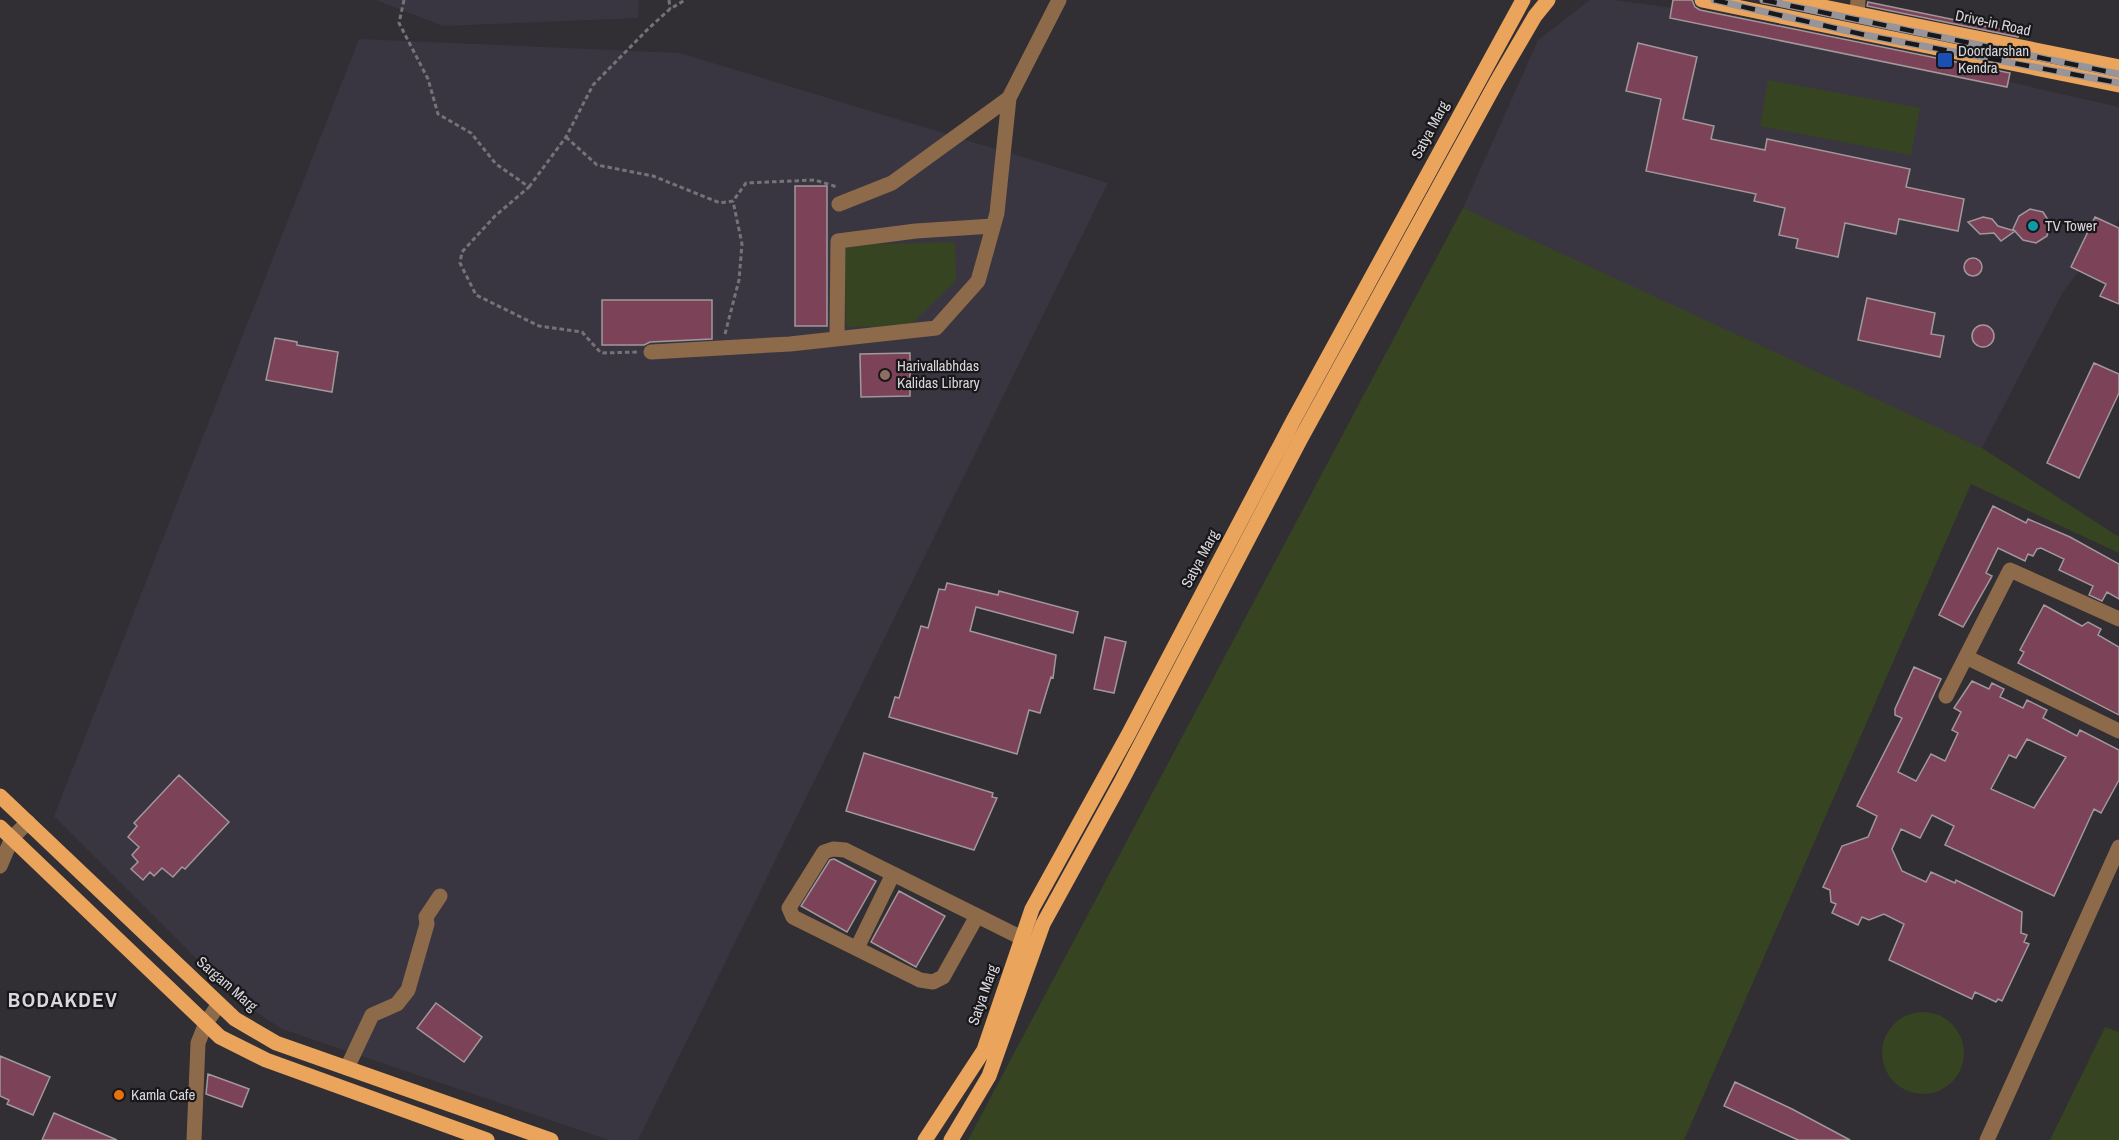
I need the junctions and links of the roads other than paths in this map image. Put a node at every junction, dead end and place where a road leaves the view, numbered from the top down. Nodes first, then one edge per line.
1 (1059, 0) edge
2 (1523, 0) edge
3 (1548, 0) edge
4 (1702, 0) edge
5 (1789, 0) edge
6 (1858, 7) edge
7 (2119, 68) edge
8 (2119, 85) edge
9 (1009, 98) junction
10 (839, 204) dead end
11 (993, 226) junction
12 (837, 339) junction
13 (651, 352) road end
14 (2119, 619) edge
15 (1966, 657) junction
16 (1946, 696) dead end
17 (2119, 731) edge
18 (0, 796) edge
19 (1082, 818) junction
20 (28, 822) junction
21 (0, 827) edge
22 (1097, 827) junction
23 (12, 838) junction
24 (2119, 847) edge
25 (0, 866) edge
26 (893, 874) junction
27 (440, 896) dead end
28 (977, 916) junction
29 (1022, 938) junction
30 (856, 948) junction
31 (219, 1004) junction
32 (206, 1023) junction
33 (347, 1068) junction
34 (478, 1138) edge
35 (194, 1140) edge
36 (551, 1140) edge
37 (925, 1140) edge
38 (951, 1140) edge
39 (1987, 1140) edge

1 - 9 street
2 - 19 main road, Satya Marg
3 - 22 main road
4 - 8 main road
5 - 6 main road, Drive-in Road
6 - 7 main road, Drive-in Road
9 - 10 street
9 - 11 street
11 - 12 street
11 - 12 street
12 - 13 street
14 - 15 street
15 - 16 street
15 - 17 street
18 - 20 main road, Sargam Marg
19 - 22 main road
19 - 29 main road, Satya Marg
20 - 23 street
20 - 31 main road, Sargam Marg
21 - 23 main road
22 - 38 main road
23 - 25 street
23 - 32 main road
24 - 39 street
26 - 28 street
26 - 30 street
26 - 30 street
27 - 33 street
28 - 29 street
28 - 30 street
29 - 37 main road, Satya Marg
31 - 32 street
31 - 33 main road, Sargam Marg
32 - 34 main road
32 - 35 street
33 - 36 main road, Sargam Marg

